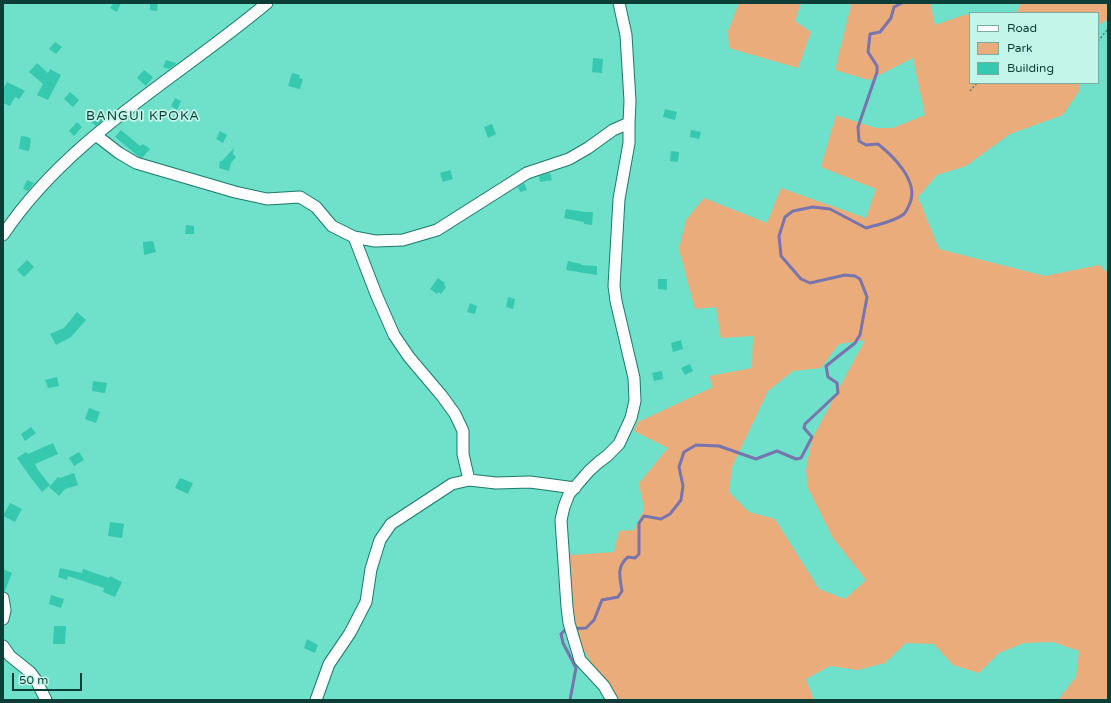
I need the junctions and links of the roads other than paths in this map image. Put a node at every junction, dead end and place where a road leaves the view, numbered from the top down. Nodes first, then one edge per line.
1 (267, 3) edge
2 (619, 3) edge
3 (630, 123) junction
4 (97, 136) junction
5 (3, 236) edge
6 (354, 237) junction
7 (469, 480) junction
8 (575, 488) junction
9 (3, 598) edge
10 (3, 619) edge
11 (3, 646) edge
12 (46, 700) edge
13 (316, 700) edge
14 (612, 700) edge

1 - 4 street
2 - 3 street
3 - 6 street
3 - 8 street
4 - 5 street
4 - 6 street
6 - 7 street
7 - 8 street
7 - 13 street
8 - 14 street
9 - 10 street
11 - 12 street

